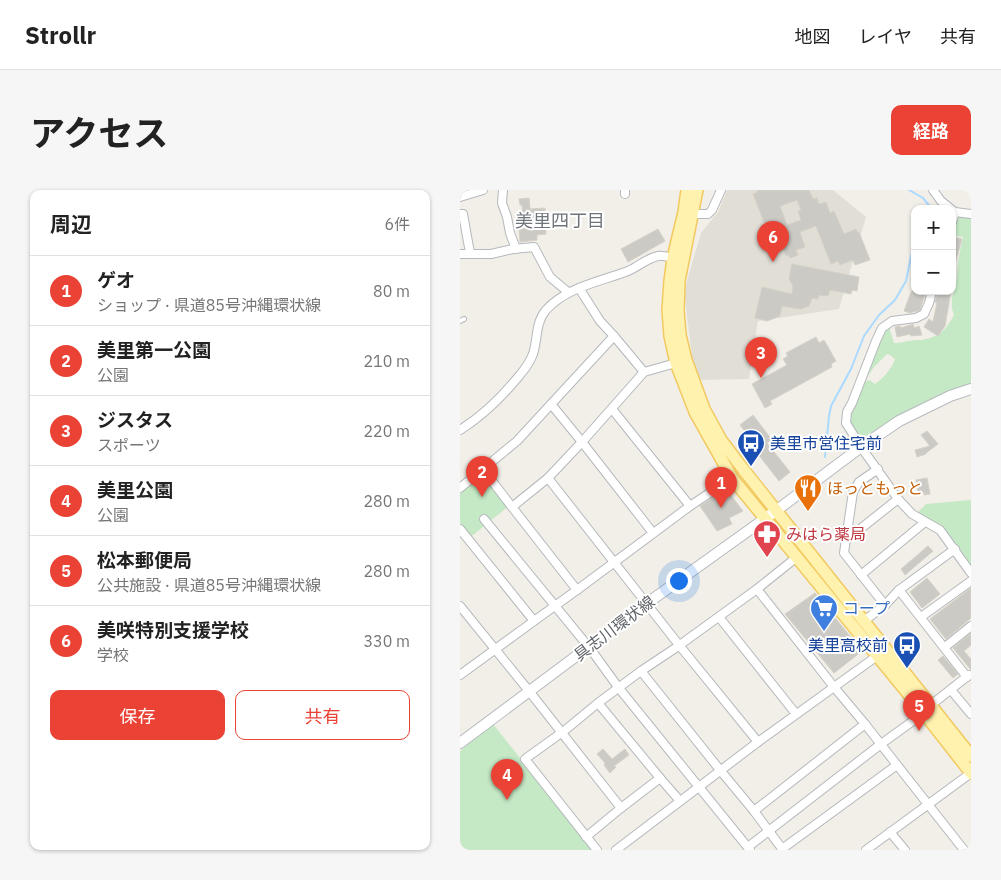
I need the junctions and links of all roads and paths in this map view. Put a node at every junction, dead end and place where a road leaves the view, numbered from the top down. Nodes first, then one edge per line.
1 (483, 190) edge
2 (503, 190) edge
3 (687, 190) edge
4 (697, 190) edge
5 (721, 190) edge
6 (933, 190) edge
7 (460, 197) edge
8 (946, 205) edge
9 (956, 211) edge
10 (460, 214) edge
11 (693, 214) junction
12 (971, 214) edge
13 (516, 249) junction
14 (460, 254) edge
15 (470, 254) junction
16 (673, 258) junction
17 (579, 288) junction
18 (568, 292) junction
19 (931, 295) edge
20 (614, 336) junction
21 (676, 363) junction
22 (644, 372) junction
23 (971, 389) edge
24 (551, 404) junction
25 (612, 409) junction
26 (460, 430) edge
27 (582, 442) junction
28 (861, 447) junction
29 (484, 469) junction
30 (878, 470) junction
31 (548, 478) junction
32 (732, 478) junction
33 (460, 488) edge
34 (898, 499) junction
35 (690, 506) junction
36 (512, 507) junction
37 (777, 510) junction
38 (765, 518) junction
39 (484, 519) dead end
40 (925, 522) junction
41 (460, 529) edge
42 (653, 533) junction
43 (845, 541) junction
44 (955, 549) junction
45 (797, 557) junction
46 (615, 562) junction
47 (971, 573) edge
48 (861, 575) junction
49 (971, 581) edge
50 (757, 589) junction
51 (577, 590) junction
52 (899, 590) junction
53 (646, 604) junction
54 (885, 605) junction
55 (460, 606) edge
56 (555, 606) junction
57 (921, 617) junction
58 (719, 618) junction
59 (534, 621) junction
60 (864, 621) junction
61 (971, 626) edge
62 (679, 645) junction
63 (589, 647) junction
64 (945, 647) junction
65 (495, 649) junction
66 (877, 656) junction
67 (641, 671) junction
68 (460, 675) edge
69 (969, 675) edge
70 (618, 687) junction
71 (834, 687) junction
72 (951, 690) junction
73 (529, 691) junction
74 (598, 703) junction
75 (928, 709) junction
76 (796, 714) junction
77 (971, 714) edge
78 (865, 724) junction
79 (562, 733) junction
80 (460, 742) edge
81 (758, 742) junction
82 (881, 744) junction
83 (971, 756) edge
84 (898, 765) junction
85 (720, 770) junction
86 (971, 773) edge
87 (660, 778) junction
88 (699, 786) junction
89 (680, 801) junction
90 (928, 805) junction
91 (621, 808) junction
92 (754, 811) junction
93 (769, 832) junction
94 (890, 832) junction
95 (586, 837) junction
96 (749, 848) edge
97 (596, 850) edge
98 (616, 850) edge
99 (783, 850) edge
100 (866, 850) edge
101 (904, 850) edge
102 (964, 850) edge

1 - 7 street
2 - 13 street
3 - 16 main road
4 - 11 main road
5 - 11 street
6 - 8 street
9 - 12 street
10 - 15 street
11 - 37 main road
13 - 15 street
13 - 18 street
14 - 15 street
16 - 17 street
16 - 21 main road
17 - 18 street
17 - 20 street
18 - 26 street
19 - 28 street
20 - 22 street
20 - 24 street
21 - 22 street
21 - 32 main road
22 - 25 street
23 - 28 main road, 具志川環状線
24 - 27 street
24 - 29 street
25 - 27 street
25 - 35 street
27 - 31 street
27 - 42 street
28 - 30 street
28 - 37 main road, 具志川環状線
29 - 33 street
29 - 36 street
30 - 34 street
30 - 43 street
31 - 36 street
31 - 46 street
32 - 35 street
32 - 38 main road
34 - 40 street
34 - 43 street
35 - 42 street
36 - 51 street
37 - 38 main road, 具志川環状線
37 - 60 main road
38 - 45 main road
38 - 53 main road, 具志川環状線
39 - 56 street
40 - 44 street
40 - 48 street
41 - 59 street
42 - 46 street
43 - 48 street
44 - 47 street
44 - 52 street
45 - 50 street
45 - 66 main road
46 - 51 street
46 - 53 street
48 - 54 street
49 - 57 street
50 - 58 street
50 - 71 street
51 - 56 street
52 - 54 street
52 - 57 street
53 - 62 street
53 - 63 main road, 具志川環状線
54 - 60 street
55 - 65 street
56 - 59 street
56 - 63 street
57 - 64 street
58 - 62 street
58 - 76 street
59 - 65 street
60 - 75 main road
61 - 64 street
62 - 67 street
62 - 81 street
63 - 70 street
63 - 73 main road, 具志川環状線
64 - 69 street
65 - 68 street
65 - 73 street
66 - 71 street
66 - 75 main road
67 - 70 street
67 - 85 street
69 - 72 street
70 - 74 street
70 - 88 street
71 - 76 street
71 - 78 street
72 - 75 street
72 - 77 street
73 - 79 street
73 - 80 main road, 具志川環状線
74 - 79 street
74 - 87 street
75 - 82 street
75 - 83 main road
75 - 86 main road
76 - 81 street
78 - 82 street
78 - 92 street
79 - 91 street
79 - 95 street
81 - 85 street
82 - 84 street
82 - 93 street
84 - 90 street
84 - 99 street
85 - 88 street
85 - 92 street
86 - 90 street
87 - 89 street
87 - 91 street
88 - 89 street
88 - 96 street
89 - 98 street
90 - 94 street
90 - 102 street
91 - 95 street
92 - 93 street
93 - 96 street
93 - 99 street
94 - 100 street
94 - 101 street
95 - 97 street

